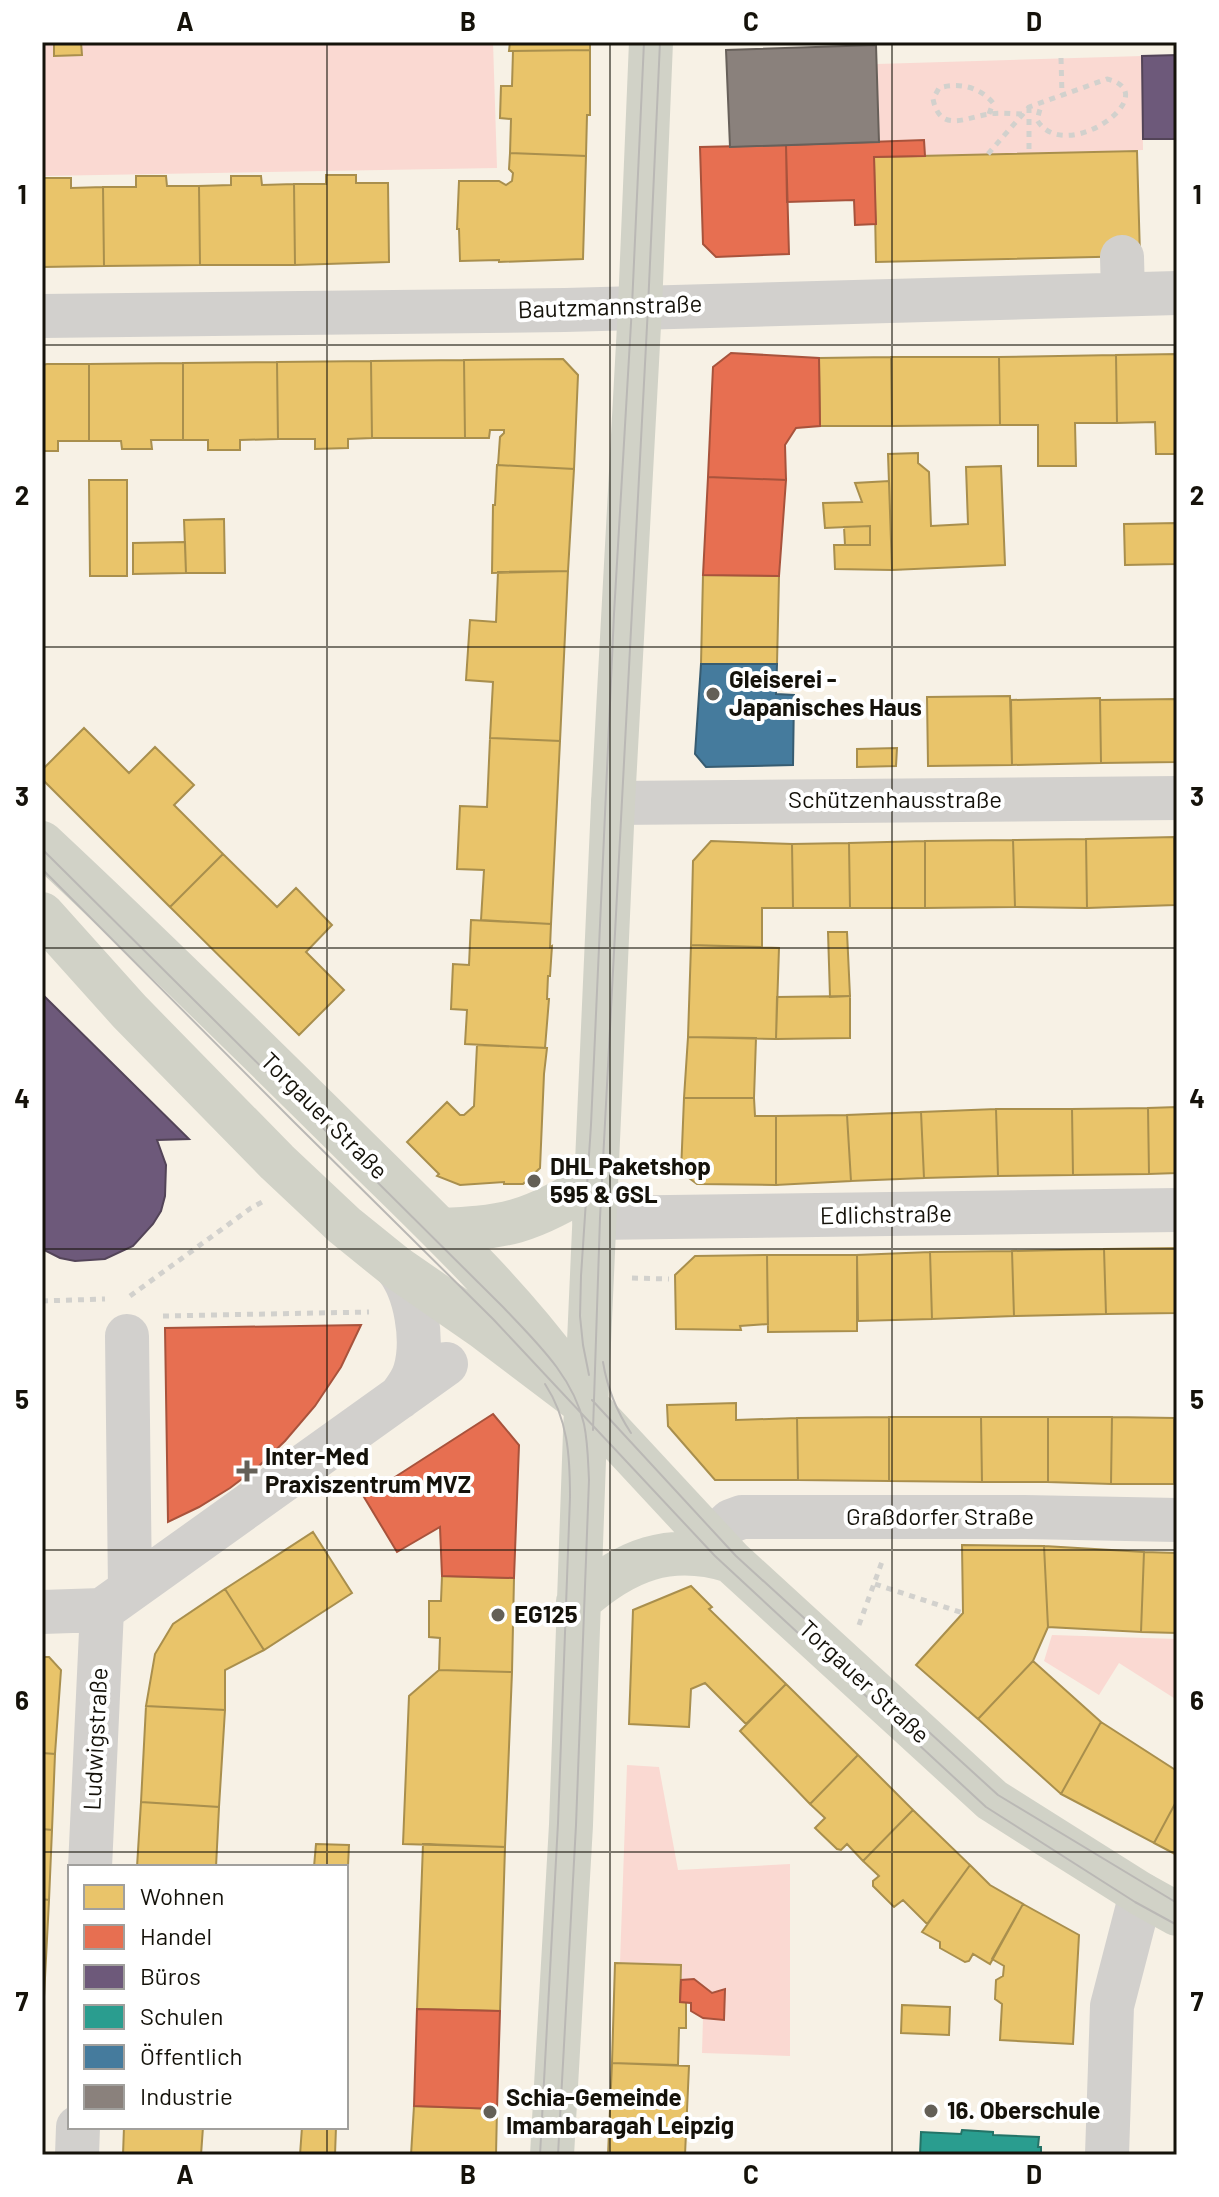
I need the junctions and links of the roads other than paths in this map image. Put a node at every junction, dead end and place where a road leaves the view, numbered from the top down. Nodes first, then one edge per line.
1 (651, 42) edge
2 (1177, 293) edge
3 (640, 307) junction
4 (42, 316) edge
5 (1177, 798) edge
6 (613, 803) junction
7 (42, 843) edge
8 (42, 914) edge
9 (595, 1200) junction
10 (1177, 1210) edge
11 (440, 1230) junction
12 (396, 1267) junction
13 (131, 1312) road end
14 (446, 1364) dead end
15 (399, 1398) junction
16 (587, 1406) junction
17 (1177, 1520) edge
18 (721, 1550) junction
19 (116, 1600) junction
20 (578, 1602) junction
21 (42, 1612) edge
22 (90, 1865) edge
23 (1159, 1904) edge
24 (78, 2129) edge
25 (77, 2155) edge
26 (552, 2155) edge
27 (1107, 2155) edge

1 - 3 main road
2 - 3 street, Bautzmannstraße
3 - 4 street, Bautzmannstraße
3 - 6 main road
5 - 6 street, Schützenhausstraße
6 - 9 main road
7 - 11 main road, Torgauer Straße
8 - 12 main road, Torgauer Straße
9 - 10 street, Edlichstraße
9 - 11 main road
9 - 16 main road
11 - 16 main road, Torgauer Straße
12 - 15 street
12 - 16 main road, Torgauer Straße
13 - 19 street, Ludwigstraße
14 - 15 street
15 - 19 street
16 - 18 main road, Torgauer Straße
16 - 20 main road
17 - 18 street, Graßdorfer Straße
18 - 20 main road
18 - 23 main road, Torgauer Straße
19 - 21 street
19 - 22 street, Ludwigstraße
20 - 26 main road
23 - 27 street
24 - 25 street

